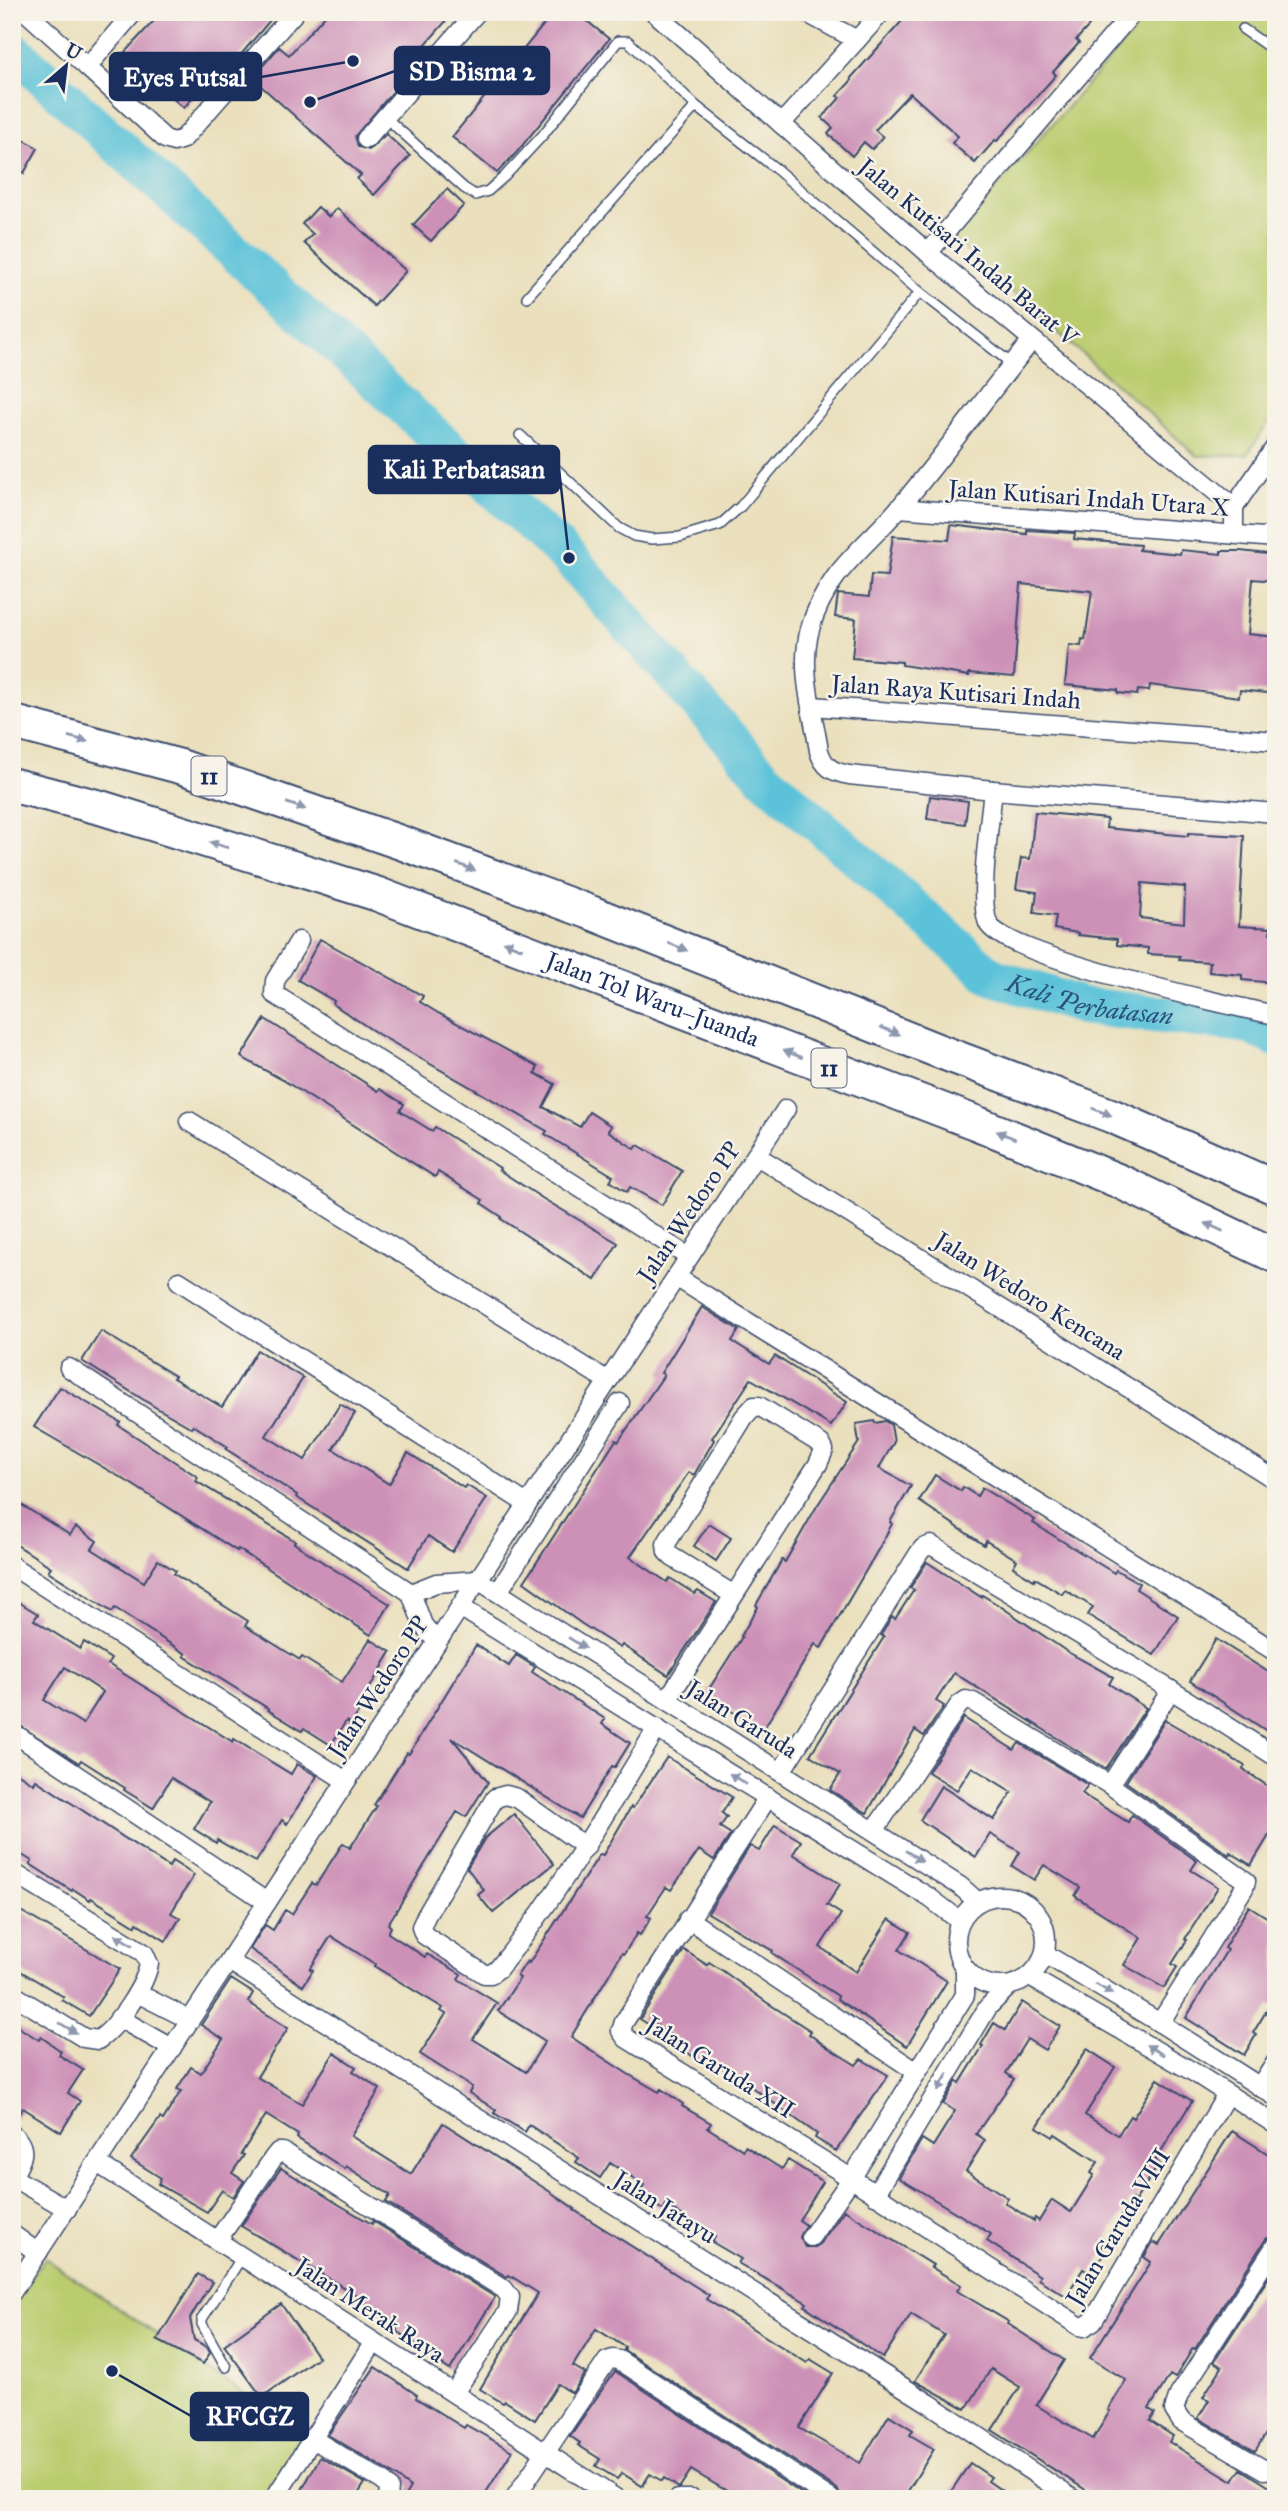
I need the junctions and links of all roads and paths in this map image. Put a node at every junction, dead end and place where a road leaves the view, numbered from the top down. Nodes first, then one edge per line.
1 (26, 12) edge
2 (134, 12) edge
3 (295, 12) edge
4 (477, 12) edge
5 (654, 12) edge
6 (805, 12) edge
7 (882, 12) edge
8 (1133, 12) edge
9 (1243, 29) dead end
10 (857, 40) junction
11 (1276, 52) edge
12 (86, 67) junction
13 (696, 106) junction
14 (385, 117) junction
15 (781, 124) junction
16 (366, 139) dead end
17 (928, 253) junction
18 (920, 292) junction
19 (527, 297) dead end
20 (1032, 340) junction
21 (1012, 364) junction
22 (520, 435) dead end
23 (1276, 446) edge
24 (899, 508) junction
25 (1234, 508) junction
26 (1234, 534) junction
27 (1276, 537) edge
28 (812, 706) junction
29 (12, 722) edge
30 (1276, 741) edge
31 (12, 785) edge
32 (993, 790) junction
33 (1276, 813) edge
34 (299, 941) dead end
35 (1276, 1016) edge
36 (786, 1109) dead end
37 (189, 1121) dead end
38 (757, 1156) junction
39 (1276, 1188) edge
40 (690, 1256) junction
41 (1276, 1256) edge
42 (676, 1277) junction
43 (179, 1280) dead end
44 (69, 1368) dead end
45 (608, 1381) junction
46 (620, 1403) dead end
47 (1276, 1479) edge
48 (527, 1504) junction
49 (12, 1566) edge
50 (478, 1580) junction
51 (498, 1592) junction
52 (411, 1593) junction
53 (734, 1595) junction
54 (460, 1607) junction
55 (538, 1618) junction
56 (437, 1642) junction
57 (521, 1644) junction
58 (1276, 1652) edge
59 (1171, 1690) junction
60 (667, 1700) junction
61 (657, 1728) junction
62 (712, 1728) junction
63 (12, 1732) edge
64 (695, 1752) junction
65 (1276, 1757) edge
66 (781, 1772) junction
67 (346, 1781) junction
68 (1111, 1785) junction
69 (768, 1797) junction
70 (830, 1803) junction
71 (815, 1826) junction
72 (874, 1831) junction
73 (586, 1847) junction
74 (12, 1872) edge
75 (267, 1902) junction
76 (978, 1902) junction
77 (688, 1919) junction
78 (960, 1922) junction
79 (1045, 1955) junction
80 (229, 1961) junction
81 (965, 1970) junction
82 (1030, 1977) junction
83 (1009, 1986) junction
84 (137, 1993) junction
85 (12, 1994) edge
86 (120, 2018) junction
87 (190, 2020) junction
88 (1160, 2023) junction
89 (941, 2034) junction
90 (964, 2047) junction
91 (172, 2048) junction
92 (1208, 2053) junction
93 (1276, 2062) edge
94 (917, 2072) junction
95 (1195, 2073) junction
96 (1260, 2087) junction
97 (1227, 2094) junction
98 (1276, 2097) edge
99 (892, 2113) junction
100 (1276, 2125) edge
101 (915, 2128) junction
102 (12, 2134) edge
103 (97, 2163) junction
104 (12, 2177) edge
105 (851, 2179) junction
106 (875, 2195) junction
107 (67, 2209) junction
108 (12, 2234) edge
109 (811, 2236) dead end
110 (217, 2241) junction
111 (1276, 2245) edge
112 (38, 2253) junction
113 (242, 2257) junction
114 (12, 2292) edge
115 (374, 2342) junction
116 (226, 2367) dead end
117 (454, 2393) junction
118 (311, 2438) junction
119 (544, 2453) junction
120 (1276, 2468) edge
121 (274, 2499) edge
122 (387, 2499) edge
123 (514, 2499) edge
124 (617, 2499) edge
125 (678, 2499) edge
126 (692, 2499) edge
127 (831, 2499) edge
128 (1073, 2499) edge

1 - 12 street
2 - 12 street
3 - 12 street
4 - 14 street
5 - 15 street, Jalan Kutisari Indah Barat V
6 - 10 street
7 - 10 street
8 - 17 street
9 - 11 lane
10 - 15 street
13 - 14 lane
13 - 18 lane
13 - 19 lane
14 - 16 street
15 - 17 street, Jalan Kutisari Indah Barat V
17 - 20 street, Jalan Kutisari Indah Barat V
18 - 21 lane
18 - 22 lane
20 - 21 street
20 - 25 street, Jalan Kutisari Indah Barat V
21 - 24 street
23 - 25 street
24 - 26 street, Jalan Kutisari Indah Utara X
24 - 28 street
25 - 26 street
26 - 27 street, Jalan Kutisari Indah Utara X
28 - 30 street, Jalan Raya Kutisari Indah
28 - 32 street, Jalan Raya Kutisari Indah
29 -> 39 highway, 11
41 -> 31 highway, Jalan Tol Waru–Juanda / 11
32 - 33 street, Jalan Raya Kutisari Indah
32 - 35 street
34 - 40 street
36 - 38 street, Jalan Wedoro PP
37 - 45 street
38 - 40 street, Jalan Wedoro PP
38 - 47 street, Jalan Wedoro Kencana
40 - 42 street, Jalan Wedoro PP
42 - 45 street, Jalan Wedoro PP
42 - 58 street
43 - 48 street
44 - 52 street
45 - 48 street, Jalan Wedoro PP
46 - 51 street
48 - 50 street, Jalan Wedoro PP
49 - 67 street
50 - 51 street, Jalan Garuda
50 - 52 street
50 - 54 street, Jalan Wedoro PP
51 - 55 street, Jalan Garuda
52 - 56 street
53 - 53 street
53 - 60 street
54 - 56 street, Jalan Wedoro PP
54 - 57 street
55 - 57 street
55 -> 60 street, Jalan Garuda
56 - 67 street, Jalan Wedoro PP
57 - 61 street
59 - 65 street
59 - 66 street
59 - 68 street
60 - 62 street, Jalan Garuda
61 - 64 street
61 - 73 street
62 - 64 street
62 - 66 street, Jalan Garuda
63 - 75 street
69 -> 64 street
66 - 70 street, Jalan Garuda
67 - 75 street, Jalan Wedoro PP
68 - 72 street
68 - 88 street
69 - 71 street
69 - 77 street, Jalan Garuda XII
70 - 71 street
70 - 72 street, Jalan Garuda
71 - 78 street
72 -> 76 street, Jalan Garuda
73 - 73 street
84 -> 74 street
75 - 80 street, Jalan Wedoro PP
76 - 78 street
76 - 79 street
77 - 94 street
77 - 105 street, Jalan Garuda XII
78 - 81 street
79 - 82 street
79 -> 88 street
80 - 87 street, Jalan Wedoro PP
80 - 128 street, Jalan Jatayu
81 - 83 street
81 - 89 street
82 - 83 street
95 -> 82 street
83 - 90 street
84 - 86 street
84 - 87 street
85 -> 86 street
86 - 91 street
87 - 91 street, Jalan Wedoro PP
88 - 92 street
89 - 90 street
89 - 94 street
90 -> 101 street
91 - 103 street, Jalan Wedoro PP
92 - 95 street
92 - 96 street
93 - 96 street
94 - 99 street
95 - 97 street
96 - 98 street
97 - 100 street
97 - 106 street, Jalan Garuda VIII
99 - 101 street
99 - 105 street
101 - 106 street
102 - 104 street
103 - 107 street, Jalan Wedoro PP
103 - 110 street, Jalan Merak Raya
104 - 107 street
105 - 106 street, Jalan Garuda VIII
105 - 109 street
107 - 112 street, Jalan Wedoro PP
108 - 112 street
110 - 113 street, Jalan Merak Raya
110 - 117 street
111 - 120 street
112 - 114 street, Jalan Wedoro PP
113 - 115 street, Jalan Merak Raya
113 - 116 lane
115 - 117 street, Jalan Merak Raya
115 - 118 street
117 - 119 street, Jalan Merak Raya
118 - 121 street
118 - 122 street
119 - 123 street
119 - 124 street, Jalan Merak Raya
119 - 127 street
125 - 126 street

